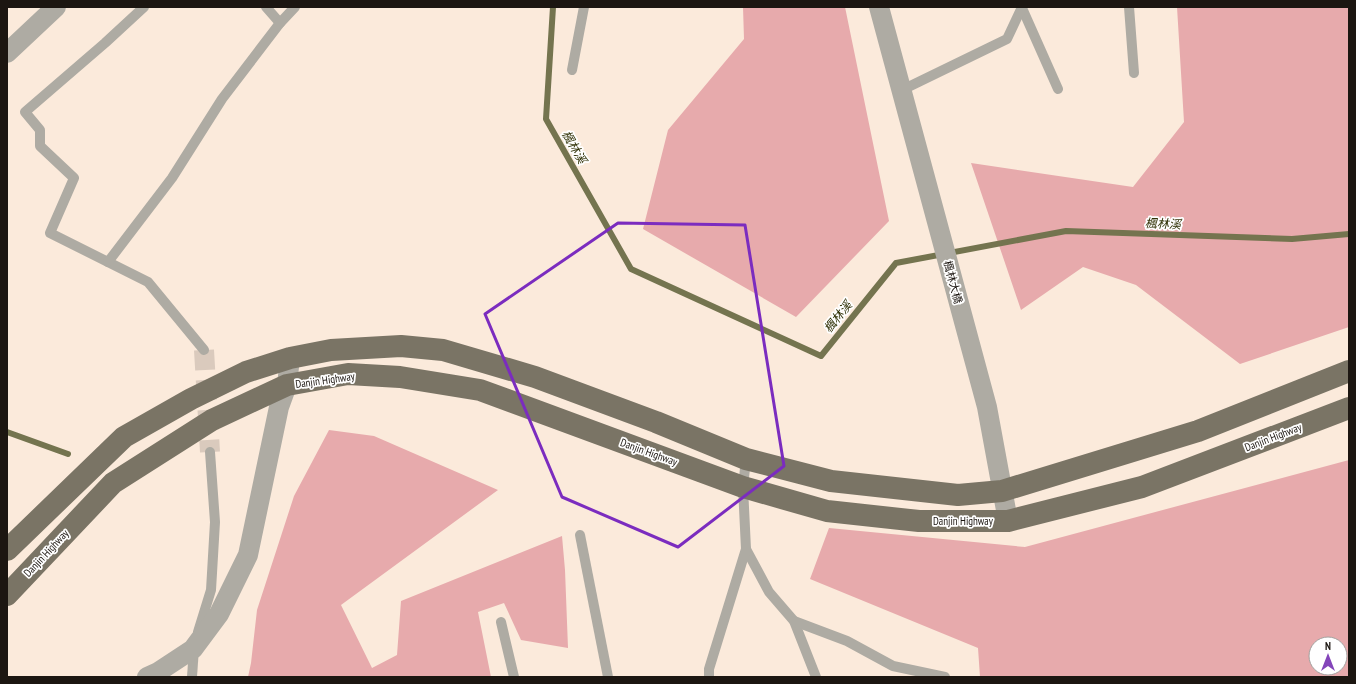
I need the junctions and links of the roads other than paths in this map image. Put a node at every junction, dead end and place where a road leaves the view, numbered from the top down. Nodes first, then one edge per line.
1 (56, 7) edge
2 (144, 7) edge
3 (266, 7) edge
4 (295, 7) edge
5 (584, 7) edge
6 (879, 7) edge
7 (1022, 7) edge
8 (1129, 7) edge
9 (280, 23) junction
10 (7, 53) edge
11 (572, 70) dead end
12 (1134, 73) dead end
13 (1058, 89) dead end
14 (902, 90) junction
15 (108, 262) junction
16 (204, 350) tunnel mouth
17 (290, 358) junction
18 (1349, 371) edge
19 (287, 385) junction
20 (1349, 408) edge
21 (210, 452) tunnel mouth
22 (746, 458) junction
23 (743, 487) junction
24 (1002, 492) junction
25 (1008, 521) junction
26 (580, 535) dead end
27 (746, 549) junction
28 (7, 550) edge
29 (7, 595) edge
30 (794, 621) junction
31 (501, 622) dead end
32 (193, 649) junction
33 (147, 677) edge
34 (192, 677) edge
35 (514, 677) edge
36 (608, 677) edge
37 (709, 677) edge
38 (816, 677) edge
39 (945, 677) edge

1 - 10 street
2 - 15 lane
3 - 9 lane
4 - 9 lane
5 - 11 lane
6 - 14 street, 楓林大橋
7 - 13 lane
7 - 14 lane
8 - 12 lane
9 - 15 lane
14 - 24 street, 楓林大橋
15 - 16 lane
17 - 19 street
17 - 22 main road
17 - 28 main road
18 - 24 main road
19 - 23 main road, Danjin Highway
19 - 29 main road, Danjin Highway
19 - 32 street
20 - 25 main road, Danjin Highway
21 - 32 lane
22 - 23 lane
22 - 24 main road
23 - 25 main road, Danjin Highway
23 - 27 lane
24 - 25 street, 楓林大橋
26 - 36 lane
27 - 30 lane
27 - 37 lane
30 - 38 lane
30 - 39 lane
31 - 35 lane
32 - 33 street
32 - 34 lane

